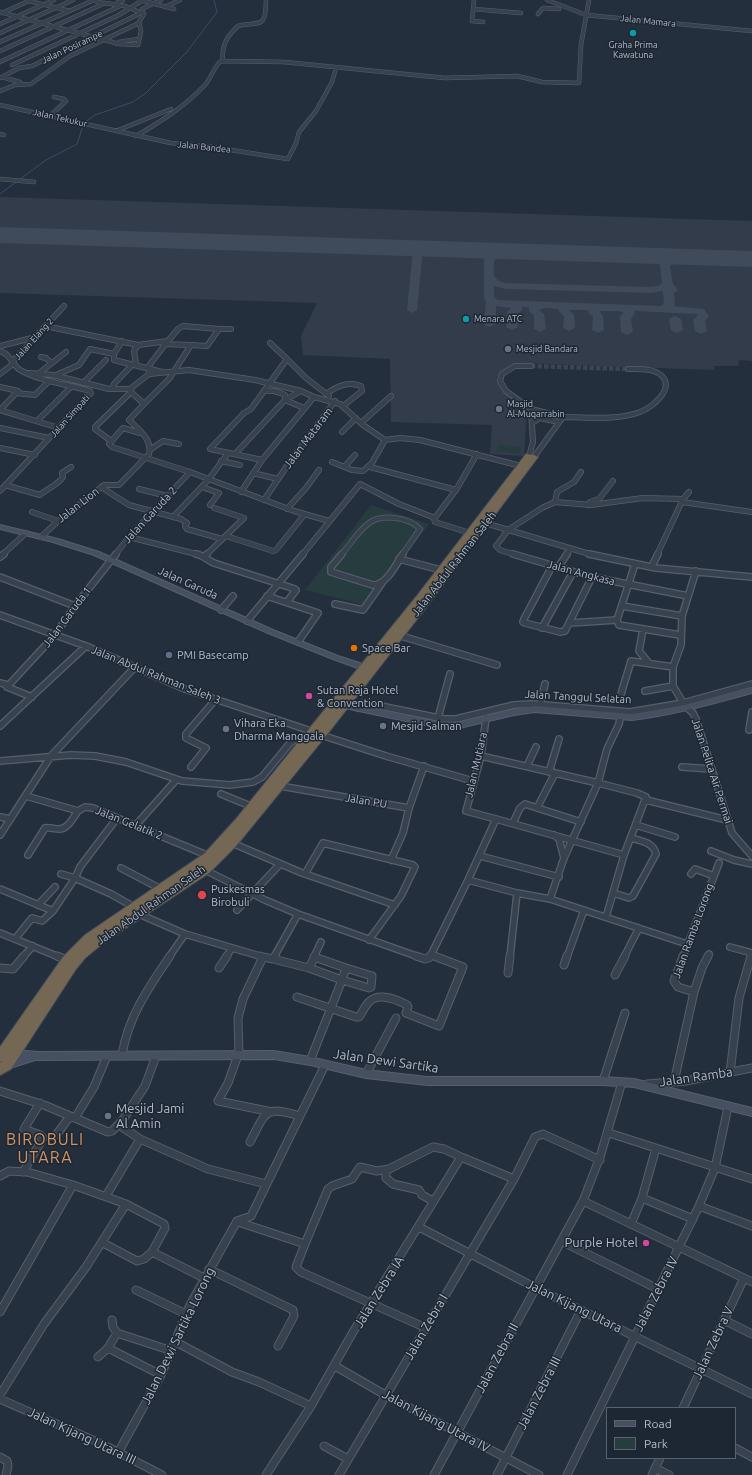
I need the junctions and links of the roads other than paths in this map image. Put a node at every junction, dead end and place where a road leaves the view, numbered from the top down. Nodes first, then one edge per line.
1 (30, 0) edge
2 (54, 0) edge
3 (73, 0) edge
4 (95, 0) edge
5 (124, 0) edge
6 (141, 0) edge
7 (161, 0) edge
8 (180, 0) edge
9 (266, 0) edge
10 (474, 0) edge
11 (548, 0) edge
12 (589, 0) edge
13 (106, 3) junction
14 (117, 3) dead end
15 (44, 4) junction
16 (153, 4) junction
17 (121, 6) junction
18 (562, 6) junction
19 (165, 7) junction
20 (56, 8) junction
21 (130, 8) junction
22 (174, 9) dead end
23 (473, 9) junction
24 (559, 9) junction
25 (68, 11) junction
26 (143, 11) junction
27 (556, 12) dead end
28 (1, 13) edge
29 (521, 13) dead end
30 (82, 14) junction
31 (538, 14) dead end
32 (586, 15) junction
33 (18, 16) junction
34 (94, 17) junction
35 (30, 19) junction
36 (107, 20) junction
37 (483, 22) dead end
38 (42, 23) junction
39 (139, 23) junction
40 (0, 24) edge
41 (120, 24) junction
42 (54, 26) junction
43 (68, 30) junction
44 (752, 31) edge
45 (1, 32) edge
46 (80, 33) junction
47 (15, 35) junction
48 (93, 36) junction
49 (26, 39) junction
50 (139, 39) junction
51 (105, 40) junction
52 (0, 42) edge
53 (40, 42) junction
54 (117, 43) junction
55 (53, 46) junction
56 (66, 48) junction
57 (0, 52) edge
58 (79, 52) junction
59 (12, 56) junction
60 (25, 59) junction
61 (223, 61) junction
62 (0, 62) edge
63 (38, 63) junction
64 (12, 65) dead end
65 (336, 68) junction
66 (1, 77) edge
67 (20, 82) dead end
68 (0, 91) edge
69 (54, 97) dead end
70 (0, 105) edge
71 (177, 108) junction
72 (50, 116) junction
73 (118, 132) junction
74 (136, 136) junction
75 (0, 179) edge
76 (34, 182) dead end
77 (64, 306) dead end
78 (45, 326) junction
79 (219, 329) junction
80 (231, 329) dead end
81 (35, 337) junction
82 (122, 340) junction
83 (167, 342) junction
84 (270, 343) dead end
85 (138, 345) junction
86 (192, 345) junction
87 (0, 346) edge
88 (0, 351) edge
89 (66, 352) dead end
90 (114, 354) junction
91 (41, 356) dead end
92 (97, 359) dead end
93 (287, 359) junction
94 (106, 360) junction
95 (114, 360) junction
96 (14, 362) junction
97 (51, 363) junction
98 (135, 364) junction
99 (531, 366) tunnel mouth
100 (148, 367) junction
101 (8, 368) junction
102 (18, 369) junction
103 (628, 369) tunnel mouth
104 (23, 371) joint
105 (174, 371) junction
106 (40, 372) junction
107 (163, 372) junction
108 (28, 373) junction
109 (0, 374) edge
110 (149, 374) junction
111 (56, 375) junction
112 (35, 377) junction
113 (49, 380) junction
114 (83, 383) junction
115 (269, 384) junction
116 (72, 386) junction
117 (0, 387) edge
118 (112, 389) junction
119 (130, 391) junction
120 (264, 391) junction
121 (301, 391) junction
122 (278, 392) junction
123 (16, 393) junction
124 (326, 394) junction
125 (390, 396) dead end
126 (314, 397) junction
127 (285, 400) junction
128 (335, 402) junction
129 (144, 404) junction
130 (344, 406) junction
131 (304, 408) junction
132 (531, 409) junction
133 (0, 410) edge
134 (563, 417) junction
135 (356, 418) junction
136 (129, 420) junction
137 (37, 421) junction
138 (559, 422) junction
139 (361, 423) junction
140 (532, 423) junction
141 (0, 428) edge
142 (59, 428) junction
143 (123, 428) junction
144 (342, 432) dead end
145 (140, 433) junction
146 (49, 438) junction
147 (385, 440) junction
148 (111, 441) junction
149 (179, 444) dead end
150 (0, 448) edge
151 (151, 449) junction
152 (228, 453) junction
153 (235, 454) junction
154 (477, 454) junction
155 (35, 455) junction
156 (355, 455) dead end
157 (532, 457) junction
158 (146, 458) junction
159 (262, 460) junction
160 (221, 461) junction
161 (332, 462) dead end
162 (240, 465) dead end
163 (345, 466) junction
164 (520, 466) junction
165 (71, 467) dead end
166 (370, 467) junction
167 (319, 470) dead end
168 (190, 472) junction
169 (581, 472) dead end
170 (253, 473) junction
171 (209, 479) junction
172 (278, 479) junction
173 (613, 481) dead end
174 (5, 485) junction
175 (101, 487) junction
176 (202, 487) junction
177 (139, 488) dead end
178 (456, 490) junction
179 (0, 491) edge
180 (241, 492) junction
181 (689, 492) dead end
182 (167, 496) junction
183 (264, 500) junction
184 (683, 500) junction
185 (601, 501) junction
186 (555, 502) junction
187 (497, 503) junction
188 (287, 509) junction
189 (32, 512) dead end
190 (153, 512) junction
191 (752, 512) edge
192 (304, 515) junction
193 (173, 517) junction
194 (435, 518) junction
195 (58, 521) junction
196 (329, 521) junction
197 (485, 523) junction
198 (0, 527) edge
199 (508, 530) junction
200 (26, 533) junction
201 (470, 533) junction
202 (41, 537) junction
203 (224, 537) junction
204 (129, 538) junction
205 (570, 549) junction
206 (0, 557) edge
207 (204, 557) junction
208 (110, 559) junction
209 (399, 559) junction
210 (635, 564) junction
211 (552, 566) junction
212 (652, 566) junction
213 (558, 568) junction
214 (441, 570) junction
215 (573, 572) junction
216 (696, 572) junction
217 (592, 577) junction
218 (752, 577) edge
219 (0, 578) edge
220 (383, 582) junction
221 (277, 583) junction
222 (628, 585) junction
223 (234, 596) dead end
224 (267, 596) junction
225 (688, 596) junction
226 (422, 600) junction
227 (287, 602) junction
228 (335, 604) dead end
229 (75, 606) junction
230 (622, 606) junction
231 (221, 610) junction
232 (0, 615) edge
233 (682, 616) junction
234 (617, 620) junction
235 (247, 621) junction
236 (570, 623) junction
237 (542, 628) junction
238 (644, 629) junction
239 (55, 635) junction
240 (680, 635) junction
241 (398, 636) junction
242 (298, 642) junction
243 (86, 646) junction
244 (648, 662) junction
245 (497, 665) dead end
246 (672, 667) junction
247 (134, 668) junction
248 (368, 669) junction
249 (450, 674) dead end
250 (0, 682) edge
251 (545, 684) dead end
252 (8, 685) junction
253 (673, 686) junction
254 (752, 688) edge
255 (645, 691) dead end
256 (621, 694) dead end
257 (32, 697) junction
258 (215, 700) junction
259 (345, 705) junction
260 (540, 705) junction
261 (684, 705) junction
262 (358, 708) junction
263 (752, 712) edge
264 (621, 714) junction
265 (438, 718) junction
266 (486, 718) junction
267 (0, 726) edge
268 (749, 730) dead end
269 (318, 734) junction
270 (560, 739) dead end
271 (306, 741) junction
272 (536, 747) dead end
273 (54, 754) junction
274 (481, 756) junction
275 (0, 760) edge
276 (424, 766) junction
277 (527, 766) junction
278 (191, 767) dead end
279 (289, 768) junction
280 (682, 768) dead end
281 (711, 769) junction
282 (552, 772) junction
283 (176, 780) junction
284 (474, 780) junction
285 (598, 783) junction
286 (280, 786) junction
287 (221, 794) dead end
288 (26, 796) junction
289 (646, 800) junction
290 (253, 806) junction
291 (409, 808) junction
292 (537, 808) junction
293 (78, 811) junction
294 (0, 817) edge
295 (117, 818) junction
296 (10, 819) junction
297 (496, 819) junction
298 (727, 820) junction
299 (581, 822) junction
300 (513, 823) junction
301 (136, 825) junction
302 (636, 825) junction
303 (554, 834) junction
304 (0, 835) edge
305 (675, 837) dead end
306 (631, 838) junction
307 (573, 840) junction
308 (232, 843) junction
309 (711, 851) dead end
310 (28, 855) dead end
311 (624, 855) junction
312 (209, 856) junction
313 (480, 856) junction
314 (752, 856) edge
315 (564, 858) junction
316 (391, 860) junction
317 (719, 863) dead end
318 (280, 864) junction
319 (752, 864) edge
320 (121, 868) dead end
321 (204, 870) junction
322 (61, 874) dead end
323 (305, 874) junction
324 (692, 874) dead end
325 (714, 876) junction
326 (558, 877) junction
327 (74, 878) junction
328 (468, 880) junction
329 (55, 887) dead end
330 (0, 889) edge
331 (161, 889) junction
332 (252, 893) junction
333 (517, 893) junction
334 (613, 893) junction
335 (550, 900) junction
336 (38, 905) junction
337 (395, 905) junction
338 (137, 910) junction
339 (237, 910) dead end
340 (584, 910) junction
341 (53, 911) junction
342 (298, 914) junction
343 (606, 917) junction
344 (639, 928) junction
345 (0, 933) edge
346 (185, 934) junction
347 (15, 939) junction
348 (369, 940) junction
349 (321, 942) dead end
350 (687, 944) junction
351 (33, 946) junction
352 (730, 947) dead end
353 (232, 948) junction
354 (710, 954) dead end
355 (752, 954) edge
356 (263, 957) junction
357 (314, 957) junction
358 (430, 957) junction
359 (67, 960) junction
360 (277, 960) dead end
361 (564, 965) dead end
362 (0, 968) edge
363 (219, 968) dead end
364 (309, 968) junction
365 (346, 968) junction
366 (508, 973) dead end
367 (615, 974) dead end
368 (342, 980) junction
369 (694, 992) junction
370 (297, 997) dead end
371 (331, 1009) junction
372 (625, 1013) dead end
373 (396, 1018) dead end
374 (14, 1054) junction
375 (122, 1055) junction
376 (238, 1055) junction
377 (38, 1056) junction
378 (107, 1056) junction
379 (156, 1056) junction
380 (2, 1061) edge
381 (310, 1061) junction
382 (325, 1065) junction
383 (752, 1068) edge
384 (730, 1073) junction
385 (366, 1074) junction
386 (603, 1081) junction
387 (622, 1082) junction
388 (674, 1082) junction
389 (640, 1084) junction
390 (0, 1091) edge
391 (40, 1103) junction
392 (728, 1107) junction
393 (272, 1112) junction
394 (752, 1112) edge
395 (300, 1116) junction
396 (73, 1117) junction
397 (122, 1121) junction
398 (609, 1133) junction
399 (56, 1134) dead end
400 (140, 1140) junction
401 (250, 1142) dead end
402 (656, 1148) junction
403 (461, 1157) junction
404 (600, 1160) junction
405 (715, 1168) junction
406 (386, 1170) junction
407 (23, 1172) junction
408 (0, 1176) edge
409 (514, 1179) junction
410 (752, 1179) edge
411 (266, 1184) junction
412 (73, 1185) junction
413 (106, 1196) junction
414 (642, 1198) junction
415 (434, 1201) junction
416 (583, 1201) junction
417 (126, 1204) junction
418 (699, 1206) junction
419 (692, 1219) junction
420 (237, 1221) junction
421 (631, 1224) junction
422 (752, 1226) edge
423 (418, 1227) junction
424 (561, 1241) junction
425 (103, 1243) junction
426 (305, 1244) junction
427 (679, 1247) junction
428 (152, 1252) junction
429 (469, 1254) junction
430 (209, 1269) junction
431 (204, 1278) junction
432 (744, 1278) junction
433 (752, 1282) edge
434 (536, 1288) junction
435 (658, 1289) junction
436 (136, 1290) dead end
437 (372, 1303) junction
438 (581, 1310) junction
439 (0, 1312) edge
440 (186, 1314) junction
441 (112, 1320) dead end
442 (724, 1320) junction
443 (426, 1328) junction
444 (117, 1333) junction
445 (752, 1334) edge
446 (634, 1336) junction
447 (176, 1342) junction
448 (278, 1346) dead end
449 (108, 1348) junction
450 (172, 1351) junction
451 (98, 1357) dead end
452 (335, 1366) junction
453 (700, 1369) junction
454 (161, 1374) junction
455 (752, 1394) edge
456 (0, 1395) edge
457 (387, 1396) junction
458 (0, 1399) edge
459 (311, 1406) junction
460 (683, 1407) edge
461 (457, 1432) junction
462 (324, 1446) dead end
463 (736, 1449) edge
464 (119, 1451) junction
465 (0, 1457) edge
466 (752, 1457) edge
467 (506, 1458) junction
468 (348, 1459) junction
469 (659, 1459) edge
470 (653, 1471) edge
471 (6, 1475) edge
472 (162, 1475) edge
473 (266, 1475) edge
474 (339, 1475) edge
475 (434, 1475) edge
476 (497, 1475) edge
477 (539, 1475) edge
478 (567, 1475) edge
479 (669, 1475) edge

1 - 15 street
1 - 28 street
2 - 15 street
3 - 20 street
4 - 13 street
4 - 25 street
5 - 14 street
6 - 16 street
6 - 21 street
7 - 16 street, Jalan Posirampe
8 - 19 street
9 - 61 street
10 - 23 street
11 - 18 street, Jalan Mamara
12 - 32 street
13 - 17 street
13 - 30 street
15 - 20 street
15 - 33 street
16 - 19 street
16 - 26 street, Jalan Posirampe
17 - 21 street
17 - 34 street
18 - 24 street
18 - 32 street, Jalan Mamara
19 - 22 street
20 - 25 street
20 - 35 street
21 - 26 street
21 - 36 street
23 - 29 street
23 - 37 street
24 - 27 street
24 - 31 street
25 - 30 street
25 - 38 street
26 - 39 street
26 - 41 street, Jalan Posirampe
28 - 33 street
30 - 34 street
30 - 42 street
32 - 44 street, Jalan Mamara
32 - 65 street
33 - 35 street
33 - 40 street
34 - 36 street
34 - 43 street
35 - 38 street
35 - 45 street
36 - 41 street
36 - 46 street
38 - 42 street
38 - 47 street
39 - 50 street
39 - 51 street
41 - 48 street, Jalan Posirampe
42 - 43 street
42 - 49 street
43 - 46 street
43 - 53 street
45 - 47 street
46 - 48 street
46 - 55 street
47 - 49 street
47 - 52 street
48 - 51 street
48 - 56 street, Jalan Posirampe
49 - 53 street
49 - 57 street
50 - 54 street
50 - 54 street
51 - 54 street
51 - 58 street
53 - 55 street
53 - 59 street
55 - 56 street
55 - 60 street
56 - 58 street
56 - 63 street, Jalan Posirampe
57 - 59 street
58 - 68 street
59 - 60 street
59 - 62 street
60 - 63 street
60 - 64 street
61 - 65 street
61 - 71 street
63 - 66 street, Jalan Posirampe
65 - 74 street, Jalan Bandea
66 - 67 street
69 - 72 street
70 - 72 street, Jalan Tekukur
71 - 73 street
71 - 74 street
72 - 73 street, Jalan Tekukur
73 - 74 street, Jalan Bandea
75 - 76 street
77 - 78 street, Jalan Elang 2
78 - 81 street, Jalan Elang 2
78 - 82 street
79 - 80 street
79 - 83 street
79 - 86 street
81 - 87 street
81 - 96 street, Jalan Elang 2
82 - 85 street
82 - 90 street
83 - 85 street
83 - 86 street
83 - 100 street
84 - 93 street
85 - 98 street
86 - 105 street
88 - 96 street
89 - 97 street
90 - 95 street
90 - 111 street
91 - 97 street
92 - 94 street
93 - 115 street
93 - 124 street
94 - 95 street
94 - 114 street
95 - 98 street
96 - 101 street
96 - 102 street, Jalan Elang 2
97 - 106 street
98 - 100 street
98 - 118 street
99 - 132 street
100 - 107 street
100 - 110 street
101 - 102 street
101 - 109 street
102 - 104 street, Jalan Elang 2
103 - 134 street
104 - 108 street, Jalan Simpati
105 - 107 street
105 - 115 street
105 - 129 street
106 - 108 street
106 - 111 street
106 - 112 street
107 - 110 street
108 - 112 street, Jalan Simpati
110 - 119 street
111 - 114 street
112 - 113 street, Jalan Simpati
113 - 116 street, Jalan Simpati
113 - 123 street
114 - 118 street
115 - 120 street
115 - 121 street
115 - 122 street
116 - 137 street
116 - 142 street, Jalan Simpati
117 - 123 street
118 - 119 street
119 - 129 street
119 - 148 street
120 - 122 street
120 - 152 street
121 - 126 street
121 - 127 street
122 - 127 street
123 - 133 street
124 - 128 street
124 - 130 street
125 - 139 street
126 - 128 street
126 - 131 street
127 - 131 street
127 - 153 street
128 - 130 street, Jalan Mataram
128 - 172 street, Jalan Mataram
129 - 136 street
130 - 135 street, Jalan Mataram
131 - 159 street
132 - 134 street
132 - 140 street, Jalan Abdul Rahman Saleh
133 - 137 street
134 - 138 street, Jalan Abdul Rahman Saleh
135 - 139 street, Jalan Mataram
135 - 144 street
136 - 143 street
136 - 145 street
137 - 142 street
138 - 140 street
138 - 157 street, Jalan Abdul Rahman Saleh
139 - 147 street, Jalan Mataram
140 - 157 street, Jalan Abdul Rahman Saleh
141 - 146 street
142 - 146 street, Jalan Simpati
143 - 145 street
143 - 148 street
145 - 151 street
146 - 155 street, Jalan Simpati
147 - 154 street
147 - 166 street
148 - 158 street
149 - 151 street
150 - 155 street
151 - 158 street, Jalan Lion
152 - 153 street
152 - 160 street
153 - 159 street
154 - 164 street
154 - 178 street
155 - 174 street, Jalan Simpati
156 - 163 street
157 - 164 highway, Jalan Abdul Rahman Saleh
157 - 187 highway, Jalan Abdul Rahman Saleh
158 - 168 street
158 - 175 street, Jalan Lion
159 - 170 street
160 - 162 street
160 - 171 street
161 - 163 street
163 - 166 street
164 - 187 highway, Jalan Abdul Rahman Saleh
165 - 174 street
166 - 178 street
167 - 188 street
168 - 171 street
168 - 182 street, Jalan Garuda 2
169 - 186 street
170 - 172 street
170 - 180 street
171 - 176 street
171 - 180 street
172 - 183 street, Jalan Mataram
173 - 185 street
174 - 179 street, Jalan Simpati
175 - 190 street
175 - 195 street, Jalan Lion
176 - 193 street
176 - 203 street
177 - 182 street
178 - 194 street
180 - 183 street
181 - 184 street
182 - 190 street, Jalan Garuda 2
183 - 188 street
184 - 185 street
184 - 191 street
184 - 212 street
185 - 186 street
186 - 199 street, Jalan Angkasa
187 - 197 highway, Jalan Abdul Rahman Saleh
187 - 201 highway, Jalan Abdul Rahman Saleh
188 - 192 street
189 - 195 street
190 - 193 street
190 - 204 street, Jalan Garuda 2
192 - 196 street
192 - 203 street
193 - 203 street
194 - 196 street
194 - 201 street
195 - 202 street, Jalan Lion
196 - 221 street
197 - 199 street, Jalan Angkasa
197 - 226 highway, Jalan Abdul Rahman Saleh
198 - 200 street, Jalan Garuda
199 - 205 street, Jalan Angkasa
199 - 211 street, Jalan Angkasa
200 - 202 street, Jalan Garuda
200 - 206 street
201 - 214 highway, Jalan Abdul Rahman Saleh
202 - 208 street, Jalan Garuda
203 - 207 street
204 - 207 street
204 - 208 street, Jalan Garuda 2
205 - 210 street, Jalan Angkasa
205 - 213 street
207 - 221 street
208 - 229 street, Jalan Garuda 1
208 - 231 street, Jalan Garuda
209 - 214 street
209 - 220 street
209 - 220 street
210 - 212 street, Jalan Angkasa
210 - 222 street
211 - 213 street, Jalan Angkasa
211 - 237 street
212 - 216 street, Jalan Angkasa
213 - 215 street, Jalan Angkasa
214 - 226 highway, Jalan Abdul Rahman Saleh
215 - 217 street, Jalan Angkasa
215 - 237 street
216 - 218 street, Jalan Angkasa
216 - 225 street
217 - 222 street, Jalan Angkasa
217 - 236 street
219 - 229 street
220 - 228 street
221 - 224 street
221 - 227 street
222 - 225 street, Jalan Angkasa
222 - 230 street
223 - 231 street
224 - 227 street
224 - 235 street
225 - 233 street
226 - 241 highway, Jalan Abdul Rahman Saleh
226 - 248 highway, Jalan Abdul Rahman Saleh
227 - 242 street
229 - 239 street, Jalan Garuda 1
230 - 233 street
230 - 234 street
231 - 235 street, Jalan Garuda
232 - 239 street, Jalan Abdul Rahman Saleh 3
233 - 240 street
234 - 236 street
234 - 238 street
235 - 242 street, Jalan Garuda
236 - 237 street
238 - 240 street
238 - 244 street
239 - 243 street, Jalan Abdul Rahman Saleh 3
239 - 252 street, Jalan Garuda 1
240 - 246 street
241 - 245 street
241 - 248 highway, Jalan Abdul Rahman Saleh
242 - 248 street, Jalan Garuda
243 - 247 street, Jalan Abdul Rahman Saleh 3
243 - 257 street
244 - 246 street
244 - 256 street
246 - 253 street
247 - 258 street, Jalan Abdul Rahman Saleh 3
247 - 273 street
248 - 259 highway, Jalan Abdul Rahman Saleh
248 - 269 highway, Jalan Abdul Rahman Saleh
249 - 265 street
250 - 252 street
251 - 260 street
252 - 257 street
253 - 255 street
253 - 261 street
254 - 261 street, Jalan Tanggul Selatan
257 - 267 street
258 - 269 street, Jalan Abdul Rahman Saleh 3
258 - 278 street
259 - 262 street, Jalan Tanggul Selatan
259 - 269 highway, Jalan Abdul Rahman Saleh
260 - 264 street, Jalan Tanggul Selatan
260 - 265 street, Jalan Tanggul Selatan
261 - 264 street, Jalan Tanggul Selatan
261 - 281 street, Jalan Pelita Air Permai
262 - 265 street, Jalan Tanggul Selatan
262 - 266 street, Jalan Tanggul Selatan
263 - 268 street
264 - 266 street, Jalan Tanggul Selatan
264 - 285 street
266 - 274 street, Jalan Mutiara
269 - 271 highway, Jalan Abdul Rahman Saleh
269 - 276 street
269 - 279 highway, Jalan Abdul Rahman Saleh
270 - 282 street
271 - 279 highway, Jalan Abdul Rahman Saleh
271 - 283 street
272 - 277 street
273 - 275 street
273 - 283 street
273 - 288 street
274 - 277 street
274 - 284 street, Jalan Mutiara
276 - 284 street
276 - 291 street
277 - 282 street
279 - 286 highway, Jalan Abdul Rahman Saleh
279 - 290 highway, Jalan Abdul Rahman Saleh
280 - 281 street
281 - 298 street, Jalan Pelita Air Permai
282 - 285 street
282 - 292 street
283 - 301 street
284 - 297 street, Jalan Mutiara
285 - 289 street
285 - 299 street
286 - 291 street, Jalan PU
286 - 308 highway, Jalan Abdul Rahman Saleh
287 - 290 street
288 - 293 street, Jalan Gelatik 2
288 - 296 street
289 - 298 street
289 - 302 street
290 - 312 highway, Jalan Abdul Rahman Saleh
291 - 316 street
292 - 299 street
292 - 300 street
293 - 295 street, Jalan Gelatik 2
293 - 310 street
294 - 296 street
295 - 301 street, Jalan Gelatik 2
295 - 327 street
296 - 304 street
297 - 300 street
297 - 313 street
298 - 314 street, Jalan Pelita Air Permai
299 - 307 street
300 - 303 street
301 - 312 street, Jalan Gelatik 2
302 - 305 street
302 - 306 street
303 - 307 street
303 - 315 street
306 - 311 street
306 - 334 street
307 - 311 street
307 - 315 street
308 - 318 street
308 - 321 highway, Jalan Abdul Rahman Saleh
309 - 319 street
311 - 334 street
312 - 331 highway, Jalan Abdul Rahman Saleh
313 - 326 street
313 - 328 street
315 - 326 street
316 - 323 street
316 - 337 street
317 - 325 street, Jalan Ramba Lorong
318 - 323 street
318 - 332 street
320 - 331 street
321 - 332 street
321 - 338 highway, Jalan Abdul Rahman Saleh
322 - 327 street, Jalan Abdul Rahman Saleh
323 - 337 street
324 - 325 street
325 - 350 street, Jalan Ramba Lorong
326 - 335 street
327 - 338 street, Jalan Abdul Rahman Saleh
327 - 341 street
328 - 333 street
328 - 358 street
329 - 336 street
330 - 336 street
331 - 338 highway, Jalan Abdul Rahman Saleh
332 - 339 street
332 - 342 street
333 - 335 street
333 - 366 street
334 - 343 street
335 - 340 street
336 - 341 street
337 - 348 street
338 - 346 street
338 - 359 highway, Jalan Abdul Rahman Saleh
338 - 374 highway, Jalan Abdul Rahman Saleh
340 - 343 street
340 - 361 street
341 - 347 street
342 - 348 street
342 - 356 street
343 - 344 street
344 - 350 street
344 - 367 street
345 - 347 street
346 - 353 street
346 - 375 street
347 - 351 street
348 - 358 street
349 - 357 street
350 - 369 street, Jalan Ramba Lorong
351 - 359 street
351 - 362 street
352 - 355 street
353 - 356 street
353 - 363 street
354 - 369 street
355 - 384 street
356 - 376 street
357 - 364 street
357 - 365 street
358 - 371 street
359 - 380 highway, Jalan Abdul Rahman Saleh
360 - 364 street
364 - 368 street
365 - 368 street
365 - 368 street
368 - 371 street
369 - 388 street
370 - 371 street
371 - 381 street
372 - 386 street
373 - 385 street
374 - 377 street
374 - 380 highway, Jalan Abdul Rahman Saleh
375 - 378 street, Jalan Dewi Sartika
375 - 379 street, Jalan Dewi Sartika
376 - 379 street, Jalan Dewi Sartika
376 - 381 street, Jalan Dewi Sartika
376 - 393 street
377 - 378 street, Jalan Dewi Sartika
377 - 380 street
378 - 396 street
379 - 397 street
381 - 382 street, Jalan Dewi Sartika
382 - 385 street, Jalan Dewi Sartika
382 - 395 street, Jalan Dewi Sartika Lorong
383 - 384 street, Jalan Ramba
384 - 388 street, Jalan Ramba
385 - 386 street, Jalan Dewi Sartika
386 - 387 street, Jalan Dewi Sartika
387 - 389 street, Jalan Dewi Sartika
387 - 398 street, Jalan Zebra II
388 - 389 street, Jalan Ramba
389 - 392 street, Jalan Dewi Sartika
390 - 391 street
391 - 396 street
391 - 407 street
392 - 394 street, Jalan Dewi Sartika
392 - 405 street, Jalan Zebra IV
393 - 395 street
393 - 401 street
395 - 411 street, Jalan Dewi Sartika Lorong
396 - 397 street
396 - 399 street
397 - 400 street
398 - 402 street
398 - 404 street, Jalan Zebra II
400 - 411 street
400 - 413 street
402 - 405 street
402 - 414 street
403 - 406 street
403 - 409 street
403 - 415 street, Jalan Zebra IA
404 - 409 street, Jalan Zebra I
404 - 416 street, Jalan Zebra II
405 - 410 street
405 - 418 street, Jalan Zebra IV
406 - 415 street
406 - 426 street
407 - 408 street
407 - 412 street
409 - 429 street, Jalan Zebra I
411 - 420 street, Jalan Dewi Sartika Lorong
412 - 413 street
412 - 439 street
413 - 417 street
414 - 419 street
414 - 421 street
415 - 423 street, Jalan Zebra IA
416 - 421 street
416 - 424 street, Jalan Zebra II
417 - 425 street
417 - 428 street
418 - 419 street, Jalan Zebra IV
418 - 422 street
419 - 427 street, Jalan Zebra IV
420 - 426 street
420 - 430 street, Jalan Dewi Sartika Lorong
421 - 427 street
423 - 429 street, Jalan Kijang Utara
423 - 437 street, Jalan Zebra IA
424 - 434 street, Jalan Zebra II
424 - 435 street
425 - 428 street
425 - 456 street
426 - 437 street
427 - 432 street
427 - 435 street, Jalan Zebra IV
428 - 431 street
429 - 434 street, Jalan Kijang Utara
429 - 443 street, Jalan Zebra I
430 - 431 street, Jalan Dewi Sartika Lorong
430 - 448 street
431 - 440 street, Jalan Dewi Sartika Lorong
432 - 433 street
432 - 442 street, Jalan Zebra V
434 - 438 street, Jalan Kijang Utara
434 - 461 street, Jalan Zebra II
435 - 446 street, Jalan Zebra IV
436 - 440 street
437 - 443 street
437 - 452 street, Jalan Zebra IA
438 - 446 street, Jalan Kijang Utara
438 - 467 street, Jalan Zebra III
440 - 447 street, Jalan Dewi Sartika Lorong
441 - 444 street
442 - 445 street
442 - 453 street, Jalan Zebra V
443 - 457 street, Jalan Zebra I
444 - 449 street
444 - 450 street
446 - 453 street, Jalan Kijang Utara
446 - 478 street, Jalan Zebra IV
447 - 450 street, Jalan Dewi Sartika Lorong
447 - 459 street
449 - 451 street
449 - 454 street
450 - 454 street, Jalan Dewi Sartika Lorong
452 - 457 street, Jalan Kijang Utara IV
452 - 459 street, Jalan Zebra IA
453 - 455 street, Jalan Kijang Utara
453 - 460 street, Jalan Zebra V
454 - 464 street, Jalan Dewi Sartika Lorong
457 - 461 street, Jalan Kijang Utara IV
457 - 468 street, Jalan Zebra I
458 - 464 street, Jalan Kijang Utara III
459 - 473 street, Jalan Zebra IA
461 - 467 street, Jalan Kijang Utara IV
461 - 475 street, Jalan Zebra II
462 - 468 street
463 - 466 street
464 - 472 street, Jalan Kijang Utara III
465 - 471 street
467 - 476 street, Jalan Zebra III
467 - 477 street, Jalan Kijang Utara IV
468 - 474 street, Jalan Zebra I
469 - 470 street
470 - 479 street

